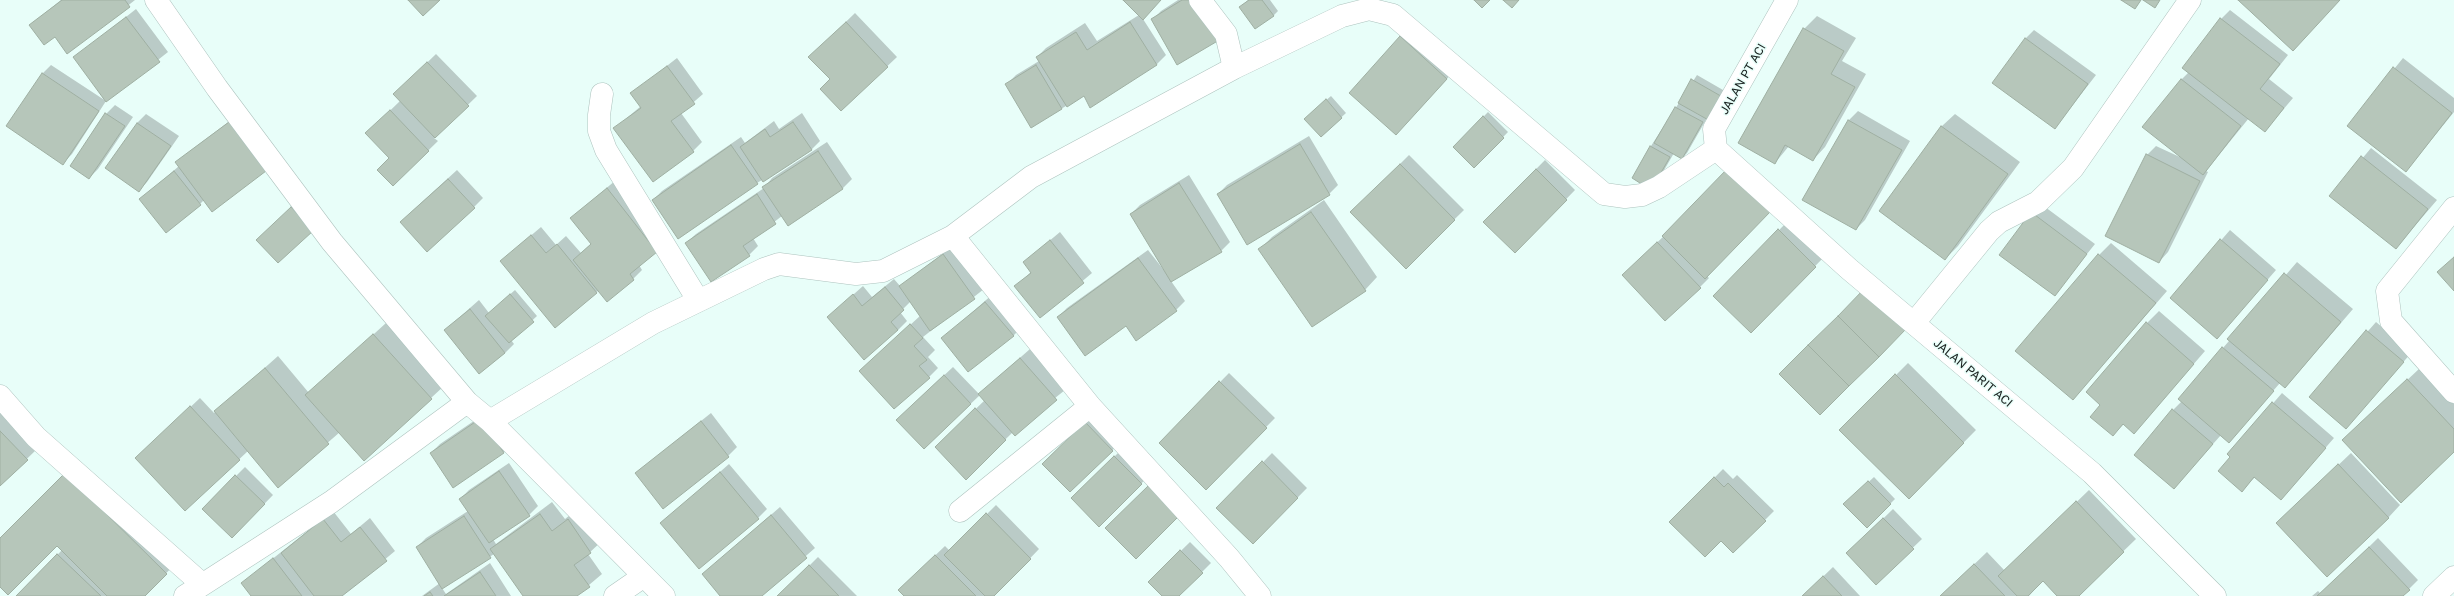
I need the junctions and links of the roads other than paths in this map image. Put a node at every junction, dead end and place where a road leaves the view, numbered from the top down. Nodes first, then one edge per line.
1 (156, 0) edge
2 (1200, 0) edge
3 (1787, 0) edge
4 (2190, 0) edge
5 (1234, 68) junction
6 (602, 94) dead end
7 (1721, 153) junction
8 (2454, 208) edge
9 (953, 236) junction
10 (698, 300) junction
11 (1914, 324) junction
12 (2454, 392) edge
13 (0, 396) edge
14 (467, 402) junction
15 (1090, 406) junction
16 (490, 421) junction
17 (960, 511) dead end
18 (644, 576) junction
19 (2454, 577) edge
20 (193, 590) edge
21 (615, 596) edge
22 (664, 596) edge
23 (1260, 596) edge
24 (2215, 596) edge
25 (2434, 596) edge

1 - 14 street
2 - 5 street
3 - 7 street, JALAN PT ACI
4 - 11 street
5 - 7 street
5 - 9 street
6 - 10 street
7 - 11 street, JALAN PARIT ACI
8 - 12 street
9 - 10 street
9 - 15 street
10 - 16 street
11 - 24 street, JALAN PARIT ACI
13 - 20 street
14 - 16 street
14 - 20 street
15 - 17 street
15 - 23 street
16 - 18 street
18 - 21 street
18 - 22 street
19 - 25 street

